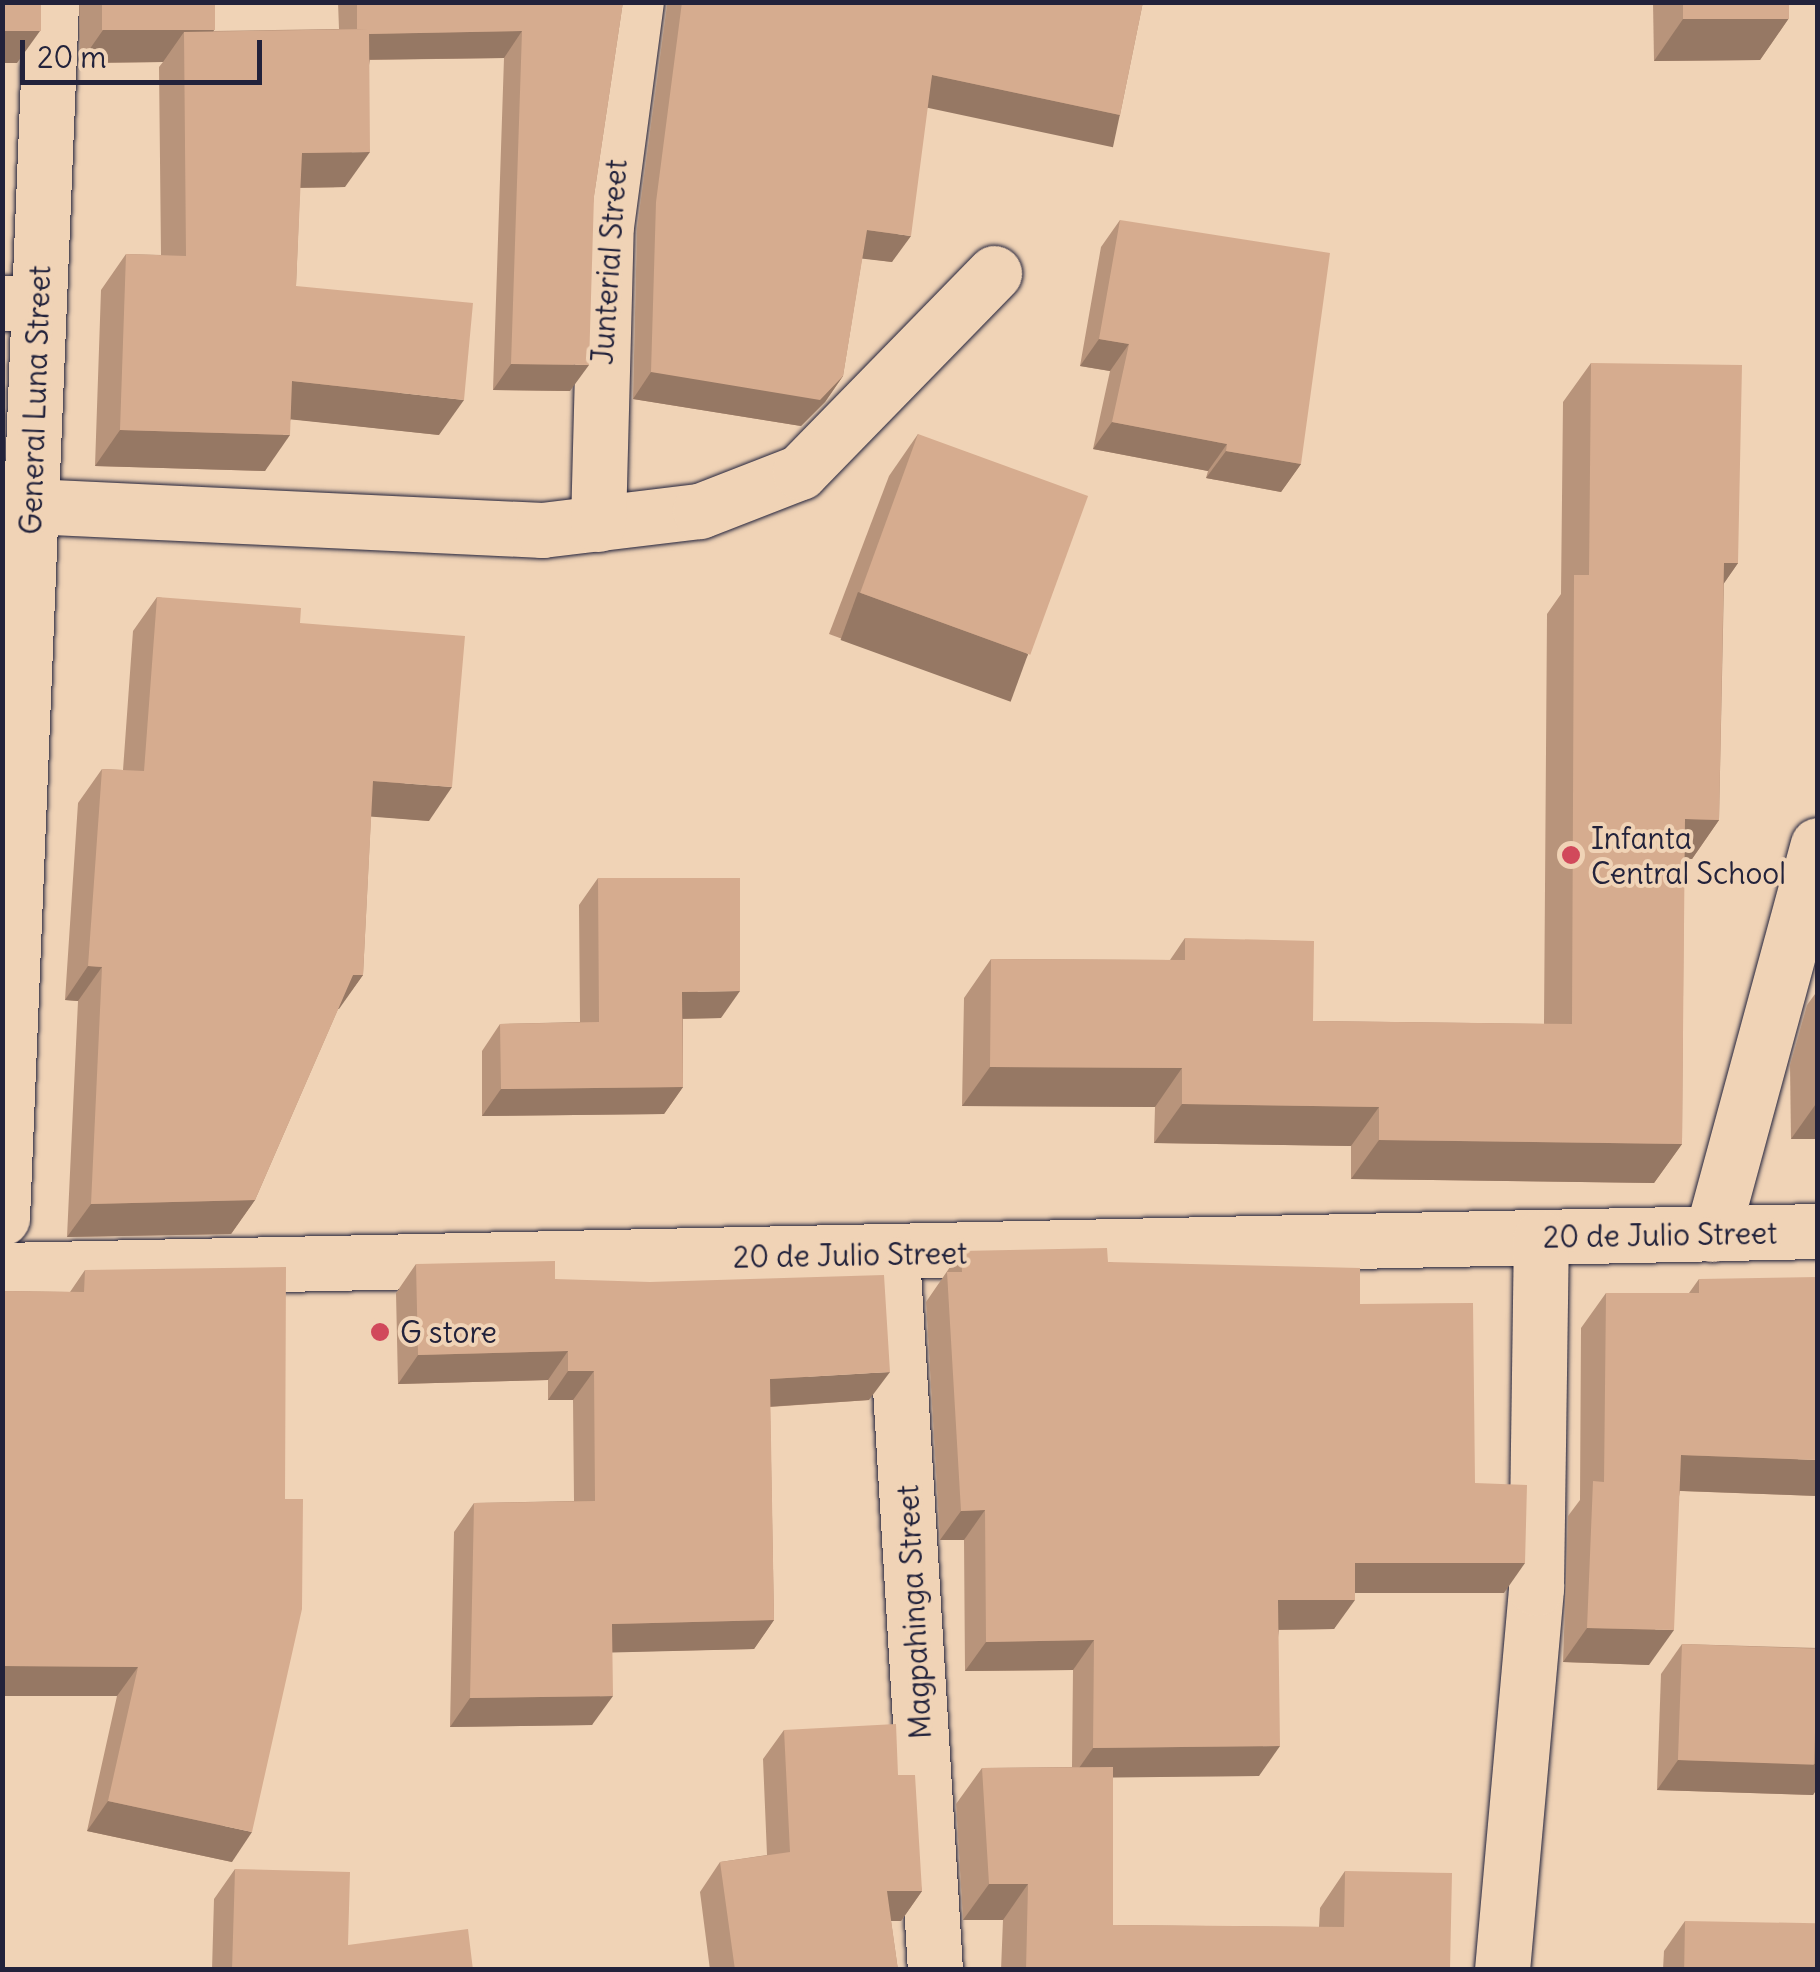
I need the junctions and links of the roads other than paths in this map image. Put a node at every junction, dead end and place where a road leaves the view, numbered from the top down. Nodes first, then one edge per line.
1 (50, 2) edge
2 (636, 2) edge
3 (994, 272) dead end
4 (20, 304) edge
5 (31, 506) junction
6 (598, 524) junction
7 (1818, 845) edge
8 (2, 1218) edge
9 (1818, 1231) edge
10 (1712, 1234) junction
11 (1541, 1238) junction
12 (892, 1255) junction
13 (2, 1270) edge
14 (935, 1970) edge
15 (1502, 1970) edge

1 - 4 street, General Luna Street
2 - 6 street, Junterial Street
3 - 6 street
4 - 5 street, General Luna Street
5 - 6 street
5 - 8 street, General Luna Street
7 - 10 street
9 - 10 street, 20 de Julio Street
10 - 11 street, 20 de Julio Street
11 - 12 street, 20 de Julio Street
11 - 15 street
12 - 13 street, 20 de Julio Street
12 - 14 street, Magpahinga Street

